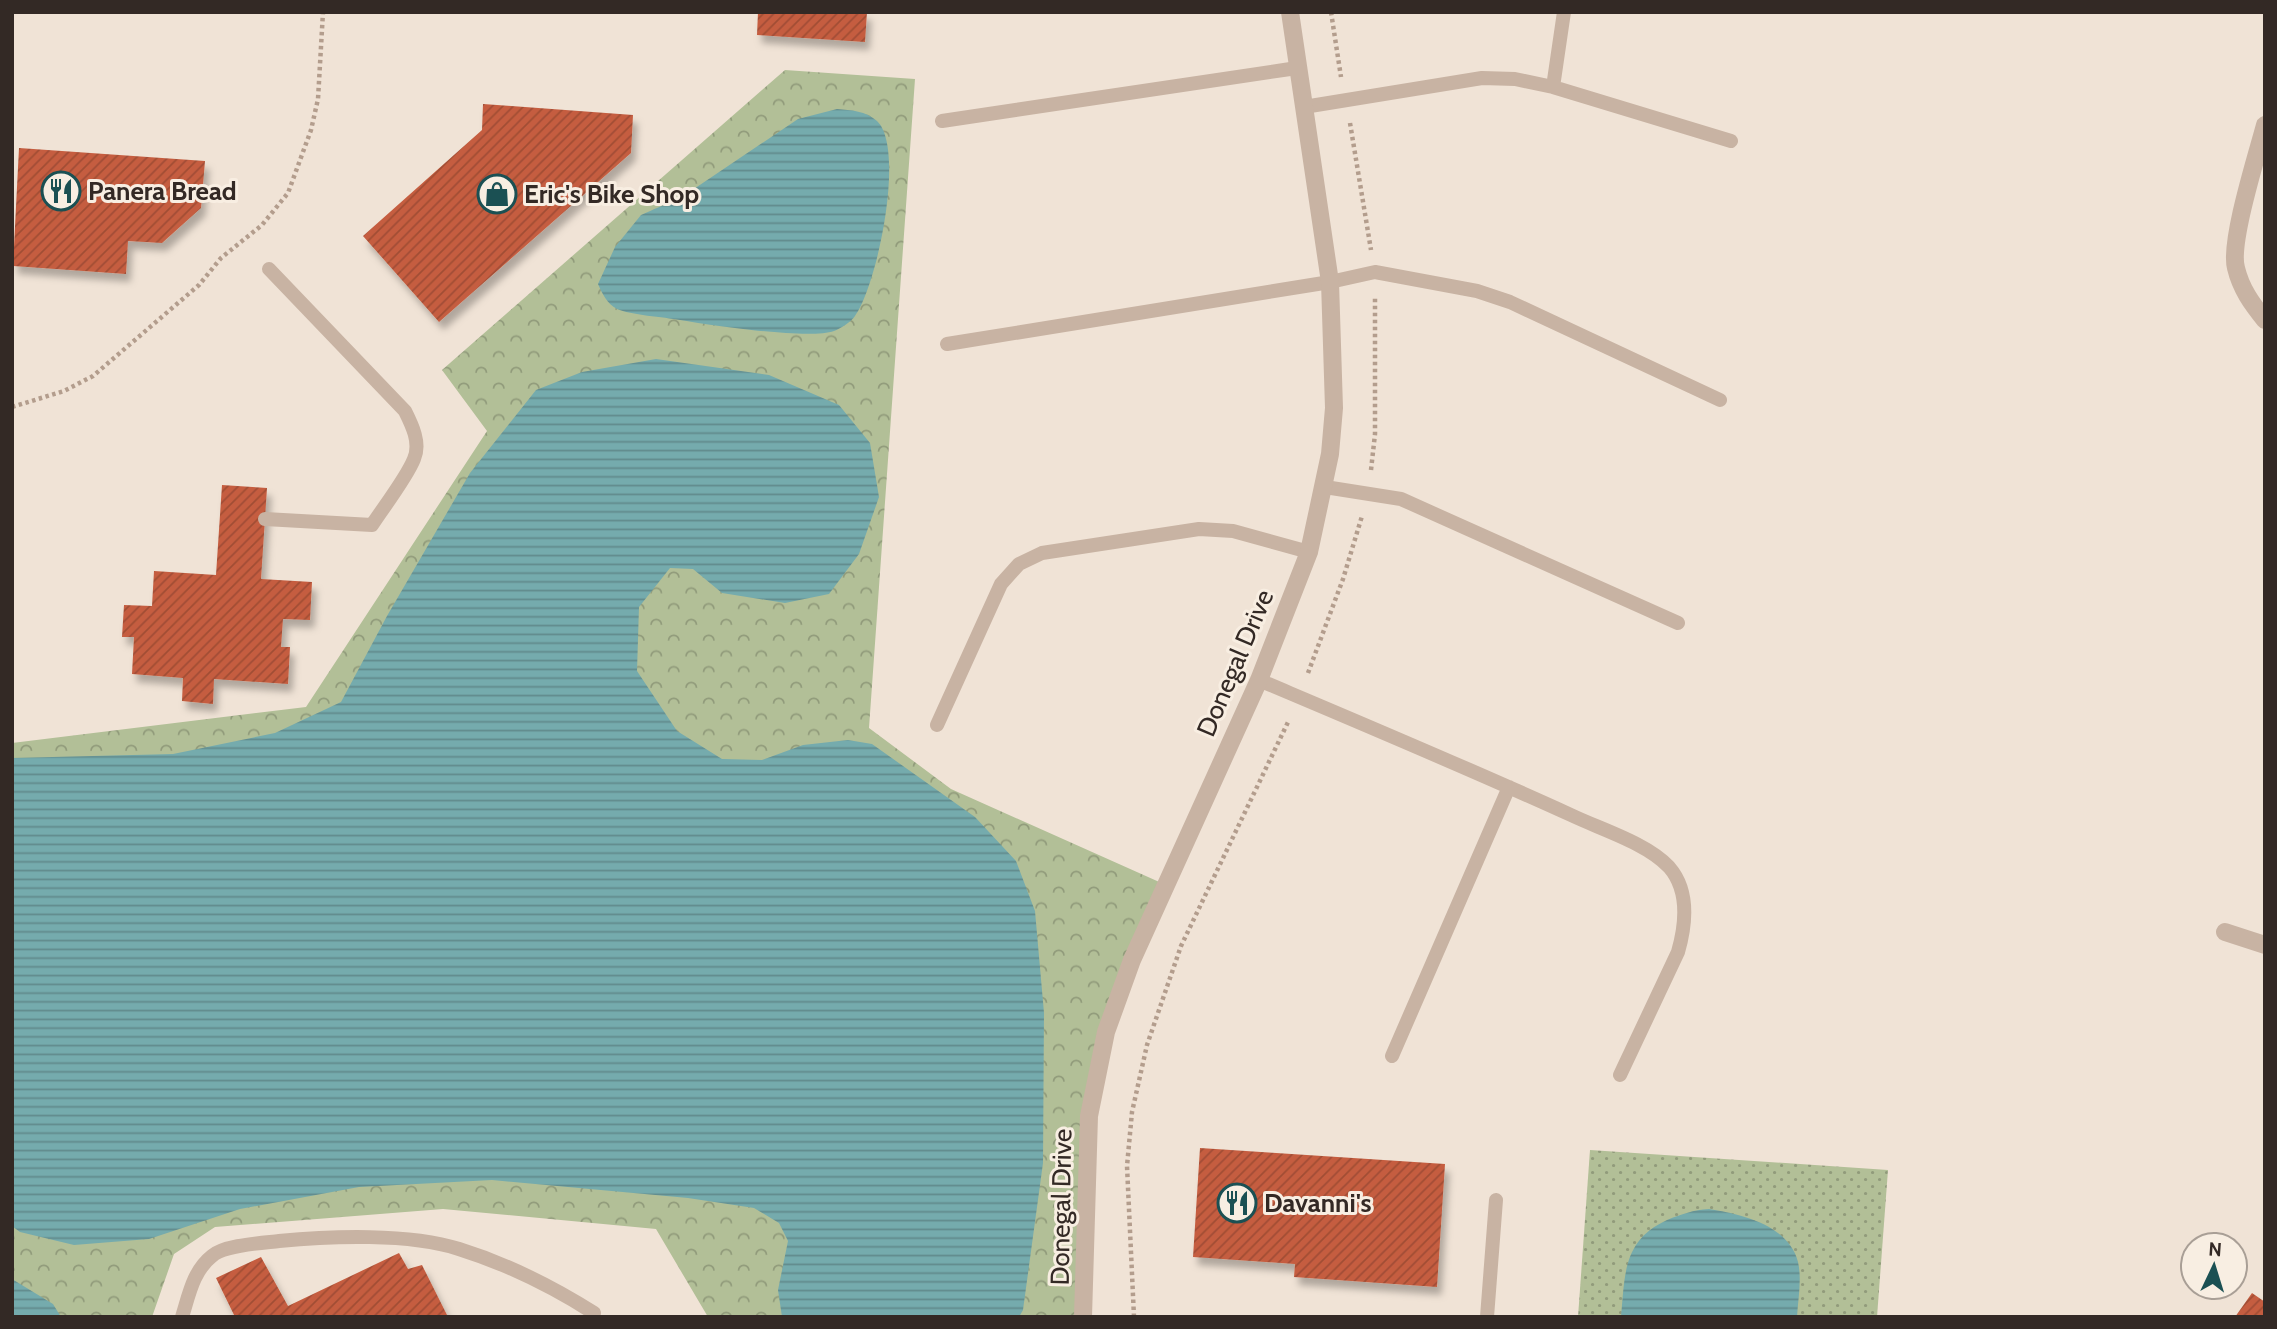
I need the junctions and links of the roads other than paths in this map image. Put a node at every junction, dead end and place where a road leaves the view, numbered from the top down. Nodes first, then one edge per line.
1 (1290, 12) edge
2 (1564, 12) edge
3 (1297, 68) junction
4 (1553, 87) junction
5 (1304, 107) junction
6 (942, 121) dead end
7 (2265, 125) edge
8 (1731, 141) dead end
9 (268, 269) dead end
10 (1330, 282) junction
11 (2265, 320) edge
12 (947, 344) dead end
13 (1720, 400) dead end
14 (1325, 487) junction
15 (265, 519) dead end
16 (1309, 552) junction
17 (1678, 623) dead end
18 (1259, 680) junction
19 (937, 725) dead end
20 (1509, 787) junction
21 (2224, 932) dead end
22 (2265, 945) edge
23 (1392, 1056) dead end
24 (1620, 1075) dead end
25 (1496, 1200) dead end
26 (593, 1316) edge
27 (182, 1317) edge
28 (1083, 1317) edge
29 (1487, 1317) edge

1 - 3 street, Donegal Drive
2 - 4 lane
3 - 5 street, Donegal Drive
3 - 6 lane
4 - 5 lane
4 - 8 lane
5 - 10 street, Donegal Drive
7 - 11 street
9 - 15 lane
10 - 12 lane
10 - 13 lane
10 - 14 street, Donegal Drive
14 - 16 street, Donegal Drive
14 - 17 lane
16 - 18 street, Donegal Drive
16 - 19 lane
18 - 20 lane
18 - 28 street, Donegal Drive
20 - 23 lane
20 - 24 lane
21 - 22 street
25 - 29 lane
26 - 27 lane

